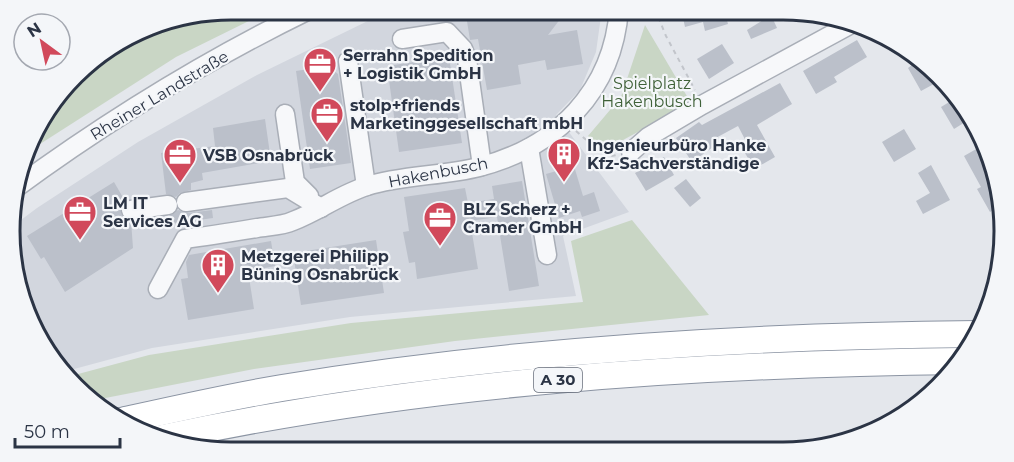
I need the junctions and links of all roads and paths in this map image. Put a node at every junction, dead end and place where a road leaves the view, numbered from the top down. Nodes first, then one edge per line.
1 (288, 20) edge
2 (618, 20) edge
3 (659, 20) edge
4 (843, 29) edge
5 (402, 39) dead end
6 (348, 61) dead end
7 (702, 105) junction
8 (285, 114) dead end
9 (566, 123) junction
10 (529, 148) junction
11 (632, 152) joint
12 (482, 166) junction
13 (26, 181) edge
14 (366, 186) junction
15 (321, 208) junction
16 (131, 210) dead end
17 (547, 255) dead end
18 (158, 289) dead end
19 (968, 334) edge
20 (950, 361) edge
21 (133, 419) edge
22 (177, 435) edge

1 - 13 street, Rheiner Landstraße
2 - 9 street, Hakenbusch
3 - 7 path
4 - 7 street
5 - 12 street
6 - 14 street
7 - 11 street
8 - 15 street
9 - 10 street, Hakenbusch
9 - 11 path
10 - 12 street, Hakenbusch
10 - 17 street
12 - 14 street, Hakenbusch
14 - 15 street, Hakenbusch
15 - 16 street
15 - 18 street, Hakenbusch
19 - 21 highway, A 30
20 - 22 highway, A 30

